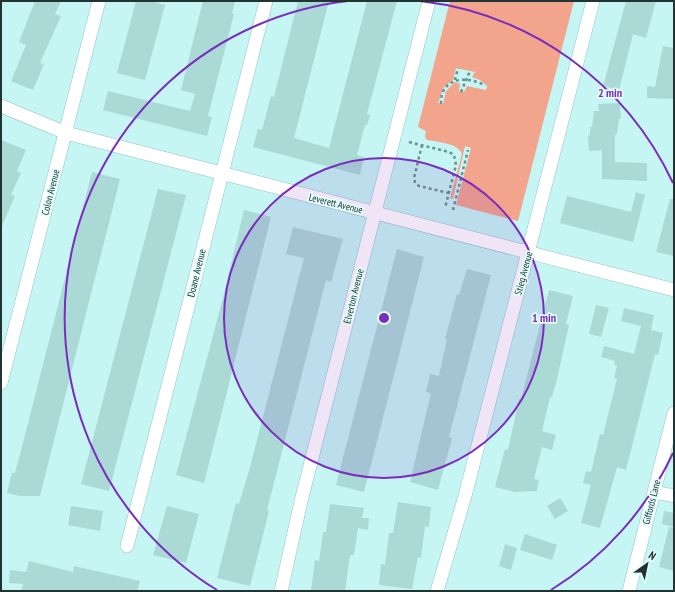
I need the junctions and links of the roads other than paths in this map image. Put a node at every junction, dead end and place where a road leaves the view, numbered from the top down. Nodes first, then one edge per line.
1 (100, 1) edge
2 (266, 1) edge
3 (429, 1) edge
4 (593, 1) edge
5 (1, 106) edge
6 (66, 133) junction
7 (222, 174) junction
8 (375, 213) junction
9 (528, 252) junction
10 (674, 290) edge
11 (1, 383) edge
12 (674, 413) edge
13 (654, 492) junction
14 (674, 496) edge
15 (127, 546) dead end
16 (281, 591) edge
17 (437, 591) edge
18 (629, 591) edge

1 - 6 street, Colon Avenue
2 - 7 street, Doane Avenue
3 - 8 street, Elverton Avenue
4 - 9 street, Stieg Avenue
5 - 6 street, Leverett Avenue
6 - 7 street, Leverett Avenue
6 - 11 street, Colon Avenue
7 - 8 street, Leverett Avenue
7 - 15 street, Doane Avenue
8 - 9 street, Leverett Avenue
8 - 16 street, Elverton Avenue
9 - 10 street, Leverett Avenue
9 - 17 street, Stieg Avenue
12 - 13 street, Giffords Lane
13 - 14 street
13 - 18 street, Giffords Lane

